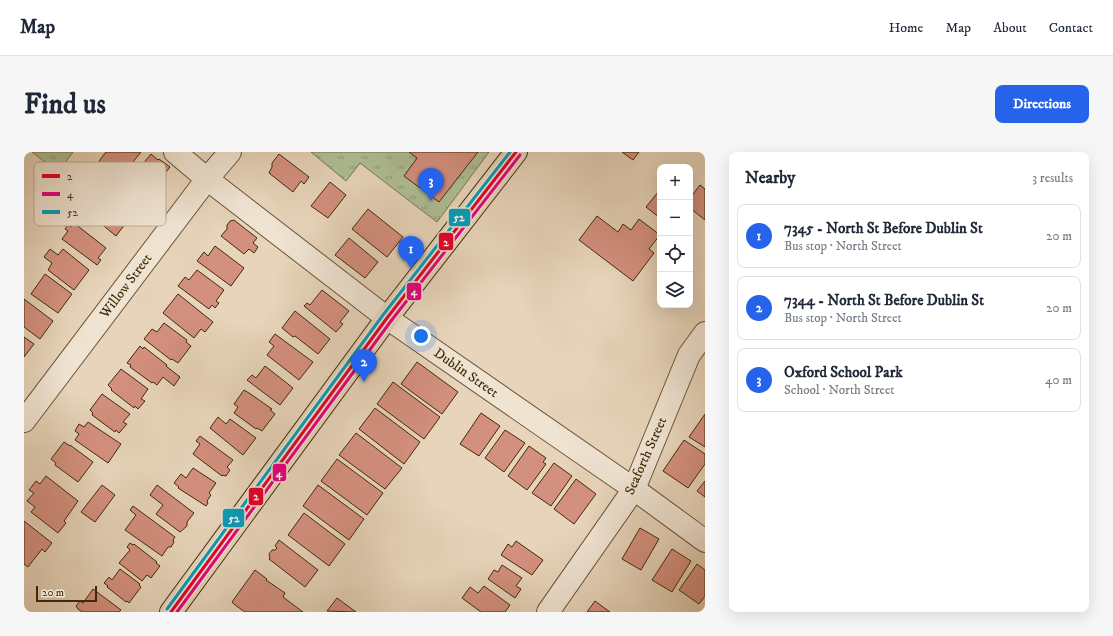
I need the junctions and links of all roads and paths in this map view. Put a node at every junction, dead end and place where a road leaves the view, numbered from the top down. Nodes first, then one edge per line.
1 (175, 152) edge
2 (230, 152) edge
3 (516, 152) edge
4 (207, 179) junction
5 (387, 318) junction
6 (705, 333) edge
7 (24, 421) edge
8 (634, 489) junction
9 (705, 541) edge
10 (171, 612) edge
11 (548, 612) edge

1 - 4 street, Dublin Street
2 - 4 street, Willow Street
3 - 5 main road
4 - 5 street, Dublin Street
4 - 7 street, Willow Street
5 - 8 street, Dublin Street
5 - 10 main road
6 - 8 street, Seaforth Street
8 - 9 street, Dublin Street
8 - 11 street, Seaforth Street

